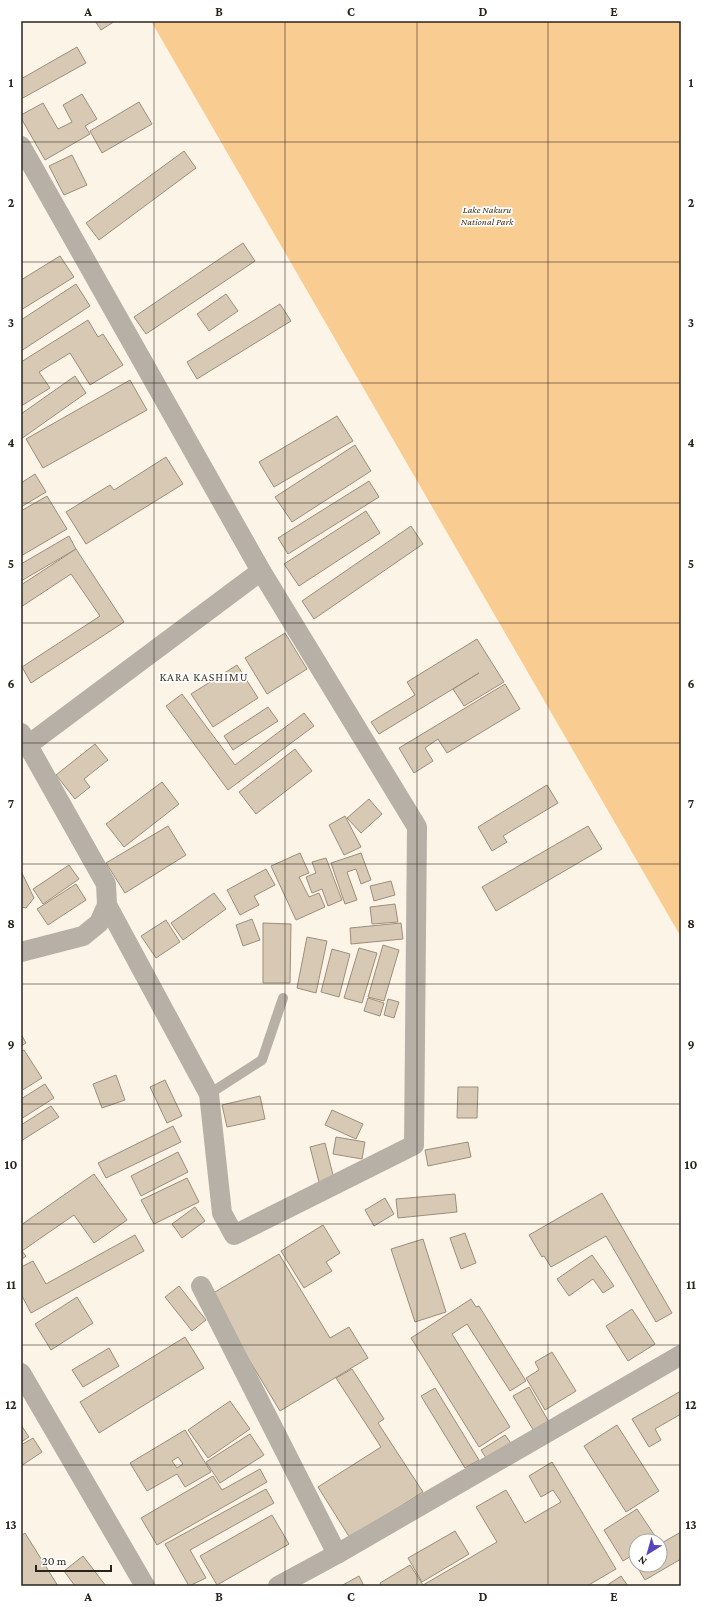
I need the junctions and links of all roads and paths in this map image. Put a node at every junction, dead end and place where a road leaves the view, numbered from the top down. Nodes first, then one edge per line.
1 (21, 146) edge
2 (261, 571) junction
3 (24, 739) edge
4 (107, 905) junction
5 (21, 952) edge
6 (282, 998) dead end
7 (209, 1094) junction
8 (201, 1286) dead end
9 (681, 1355) edge
10 (21, 1373) edge
11 (337, 1554) junction
12 (145, 1586) edge
13 (278, 1586) edge

1 - 2 street
2 - 3 street
2 - 7 street
3 - 4 street
4 - 5 street
4 - 7 street
6 - 7 lane
8 - 11 street
9 - 11 street
10 - 12 street
11 - 13 street

